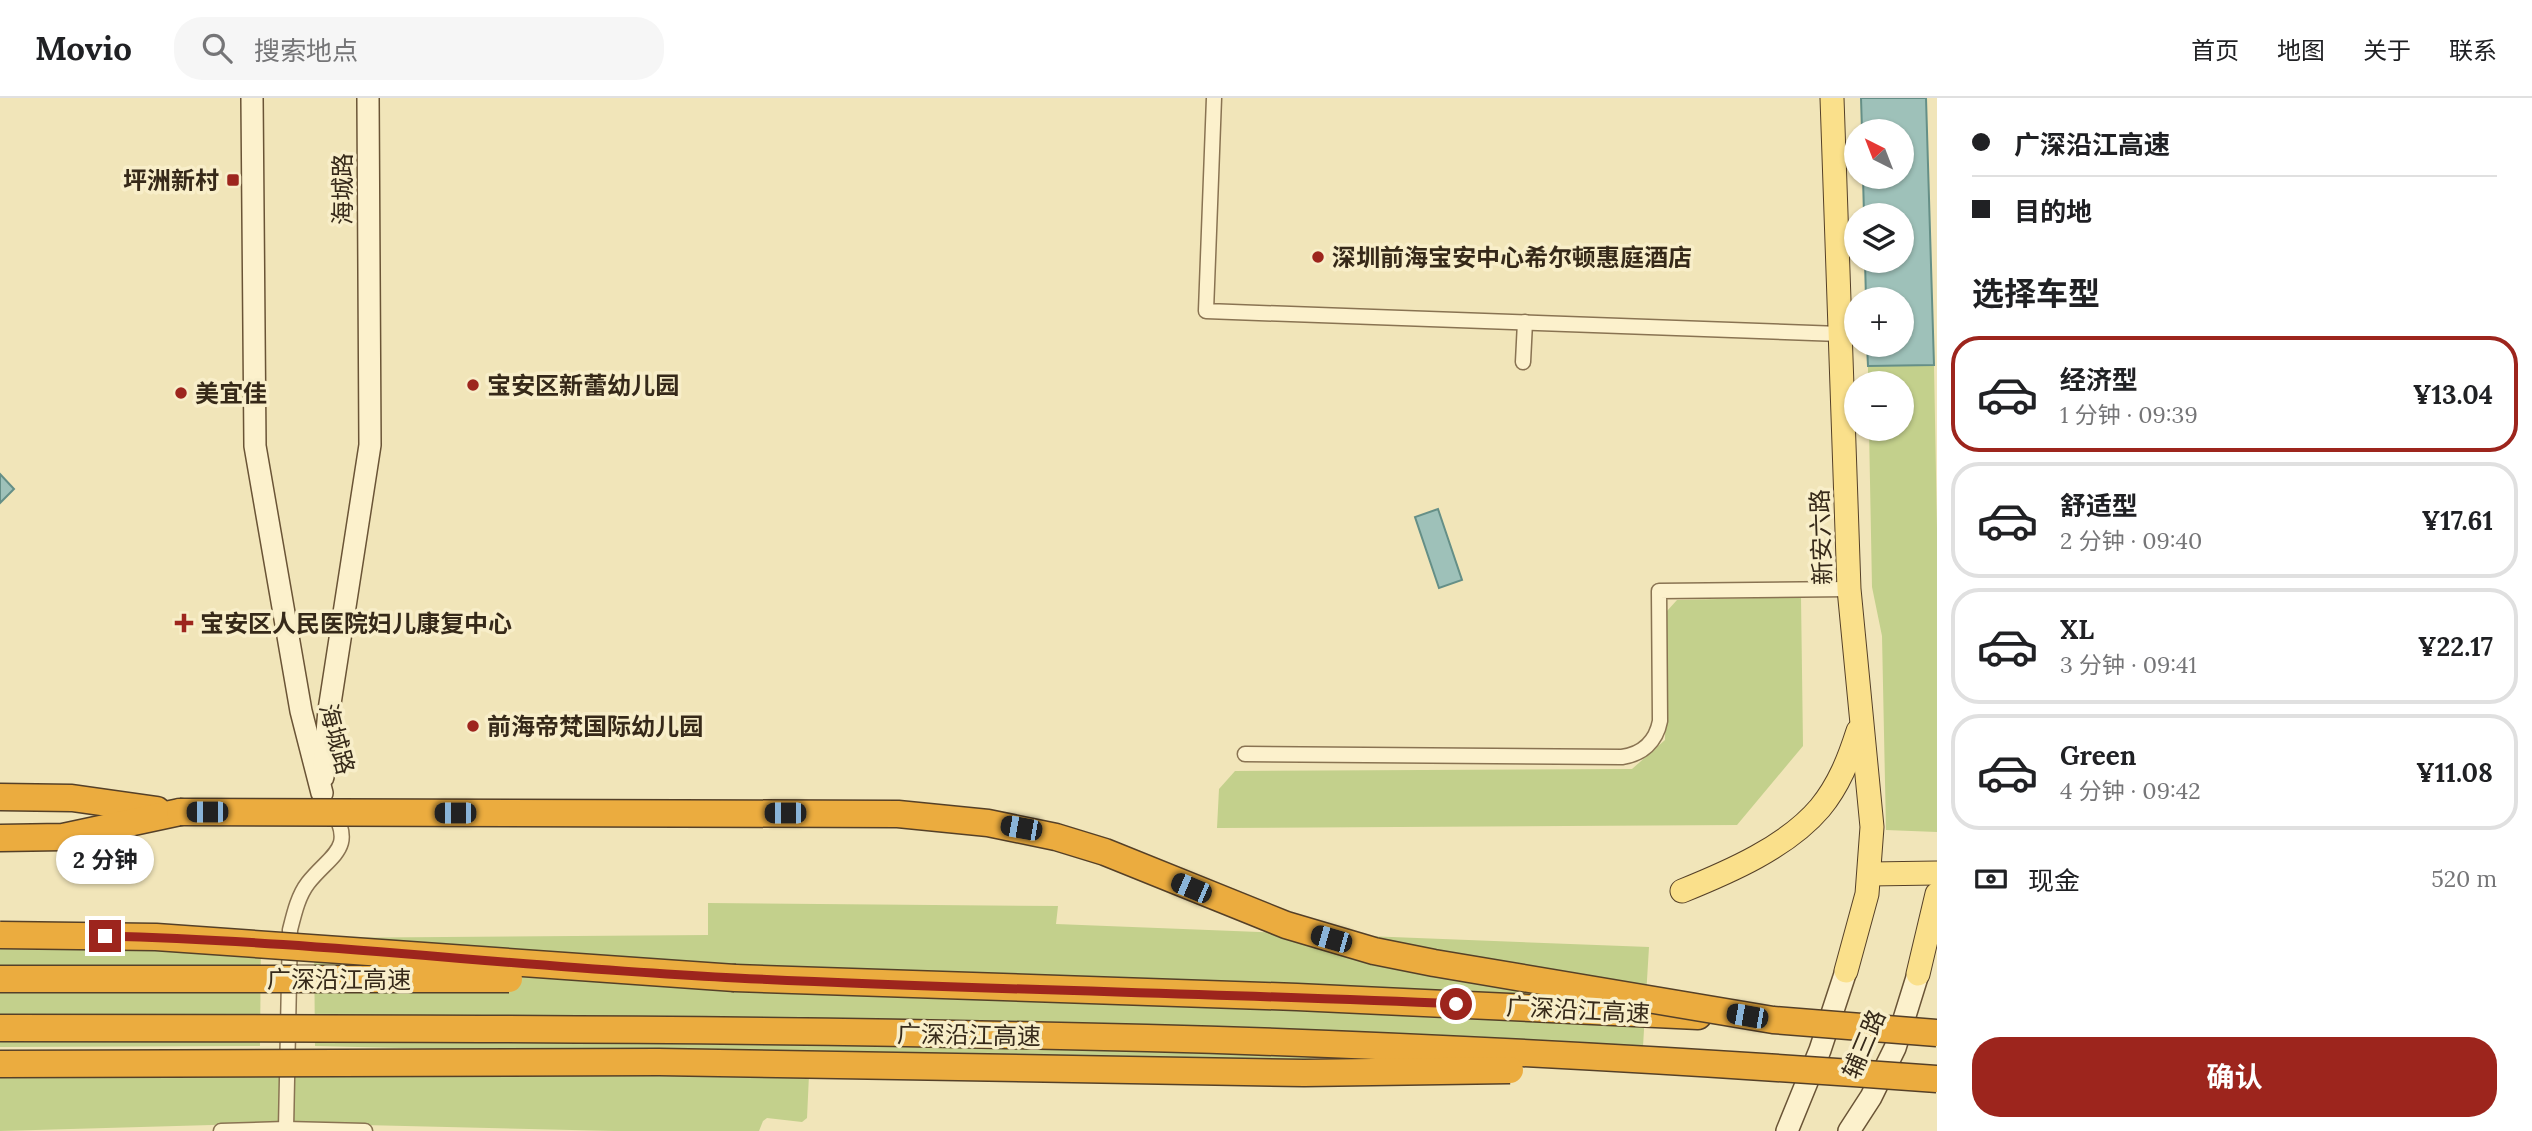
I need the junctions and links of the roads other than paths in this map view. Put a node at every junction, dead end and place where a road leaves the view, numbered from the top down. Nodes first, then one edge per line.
1 (252, 98) edge
2 (368, 98) edge
3 (1214, 98) edge
4 (1832, 98) edge
5 (1525, 322) junction
6 (1840, 334) junction
7 (1523, 362) dead end
8 (1849, 589) junction
9 (1861, 721) junction
10 (1245, 754) dead end
11 (322, 793) junction
12 (0, 797) edge
13 (180, 812) junction
14 (0, 838) edge
15 (1937, 873) edge
16 (1870, 874) junction
17 (1682, 891) dead end
18 (1937, 894) edge
19 (0, 935) edge
20 (1846, 971) joint
21 (1918, 974) joint
22 (735, 978) junction
23 (0, 979) edge
24 (1773, 1020) junction
25 (0, 1028) edge
26 (1937, 1034) edge
27 (0, 1064) edge
28 (1767, 1067) junction
29 (1937, 1079) edge
30 (286, 1129) junction
31 (221, 1131) edge
32 (365, 1131) edge
33 (1787, 1131) edge
34 (1849, 1131) edge

1 - 11 main road, 海城路
2 - 11 main road, 海城路
3 - 5 street
4 - 6 main road, 新安六路
5 - 6 street
5 - 7 street
6 - 8 main road, 新安六路
8 - 9 main road, 新安六路
8 - 10 street
9 - 16 main road, 新安六路
9 - 17 main road
11 - 30 street
12 - 13 highway
13 - 14 highway
13 - 24 highway, bridge
15 - 16 main road
16 - 20 main road, 新安六路
18 - 21 main road
19 - 22 highway, bridge
20 - 33 main road, 辅三路
21 - 34 main road, 辅三路
22 - 23 highway, 广深沿江高速, bridge
22 - 24 highway, 广深沿江高速, bridge
24 - 26 highway, 广深沿江高速, bridge
25 - 28 highway, 广深沿江高速, bridge
27 - 28 highway, bridge
28 - 29 highway, 广深沿江高速, bridge
30 - 31 street
30 - 32 street

